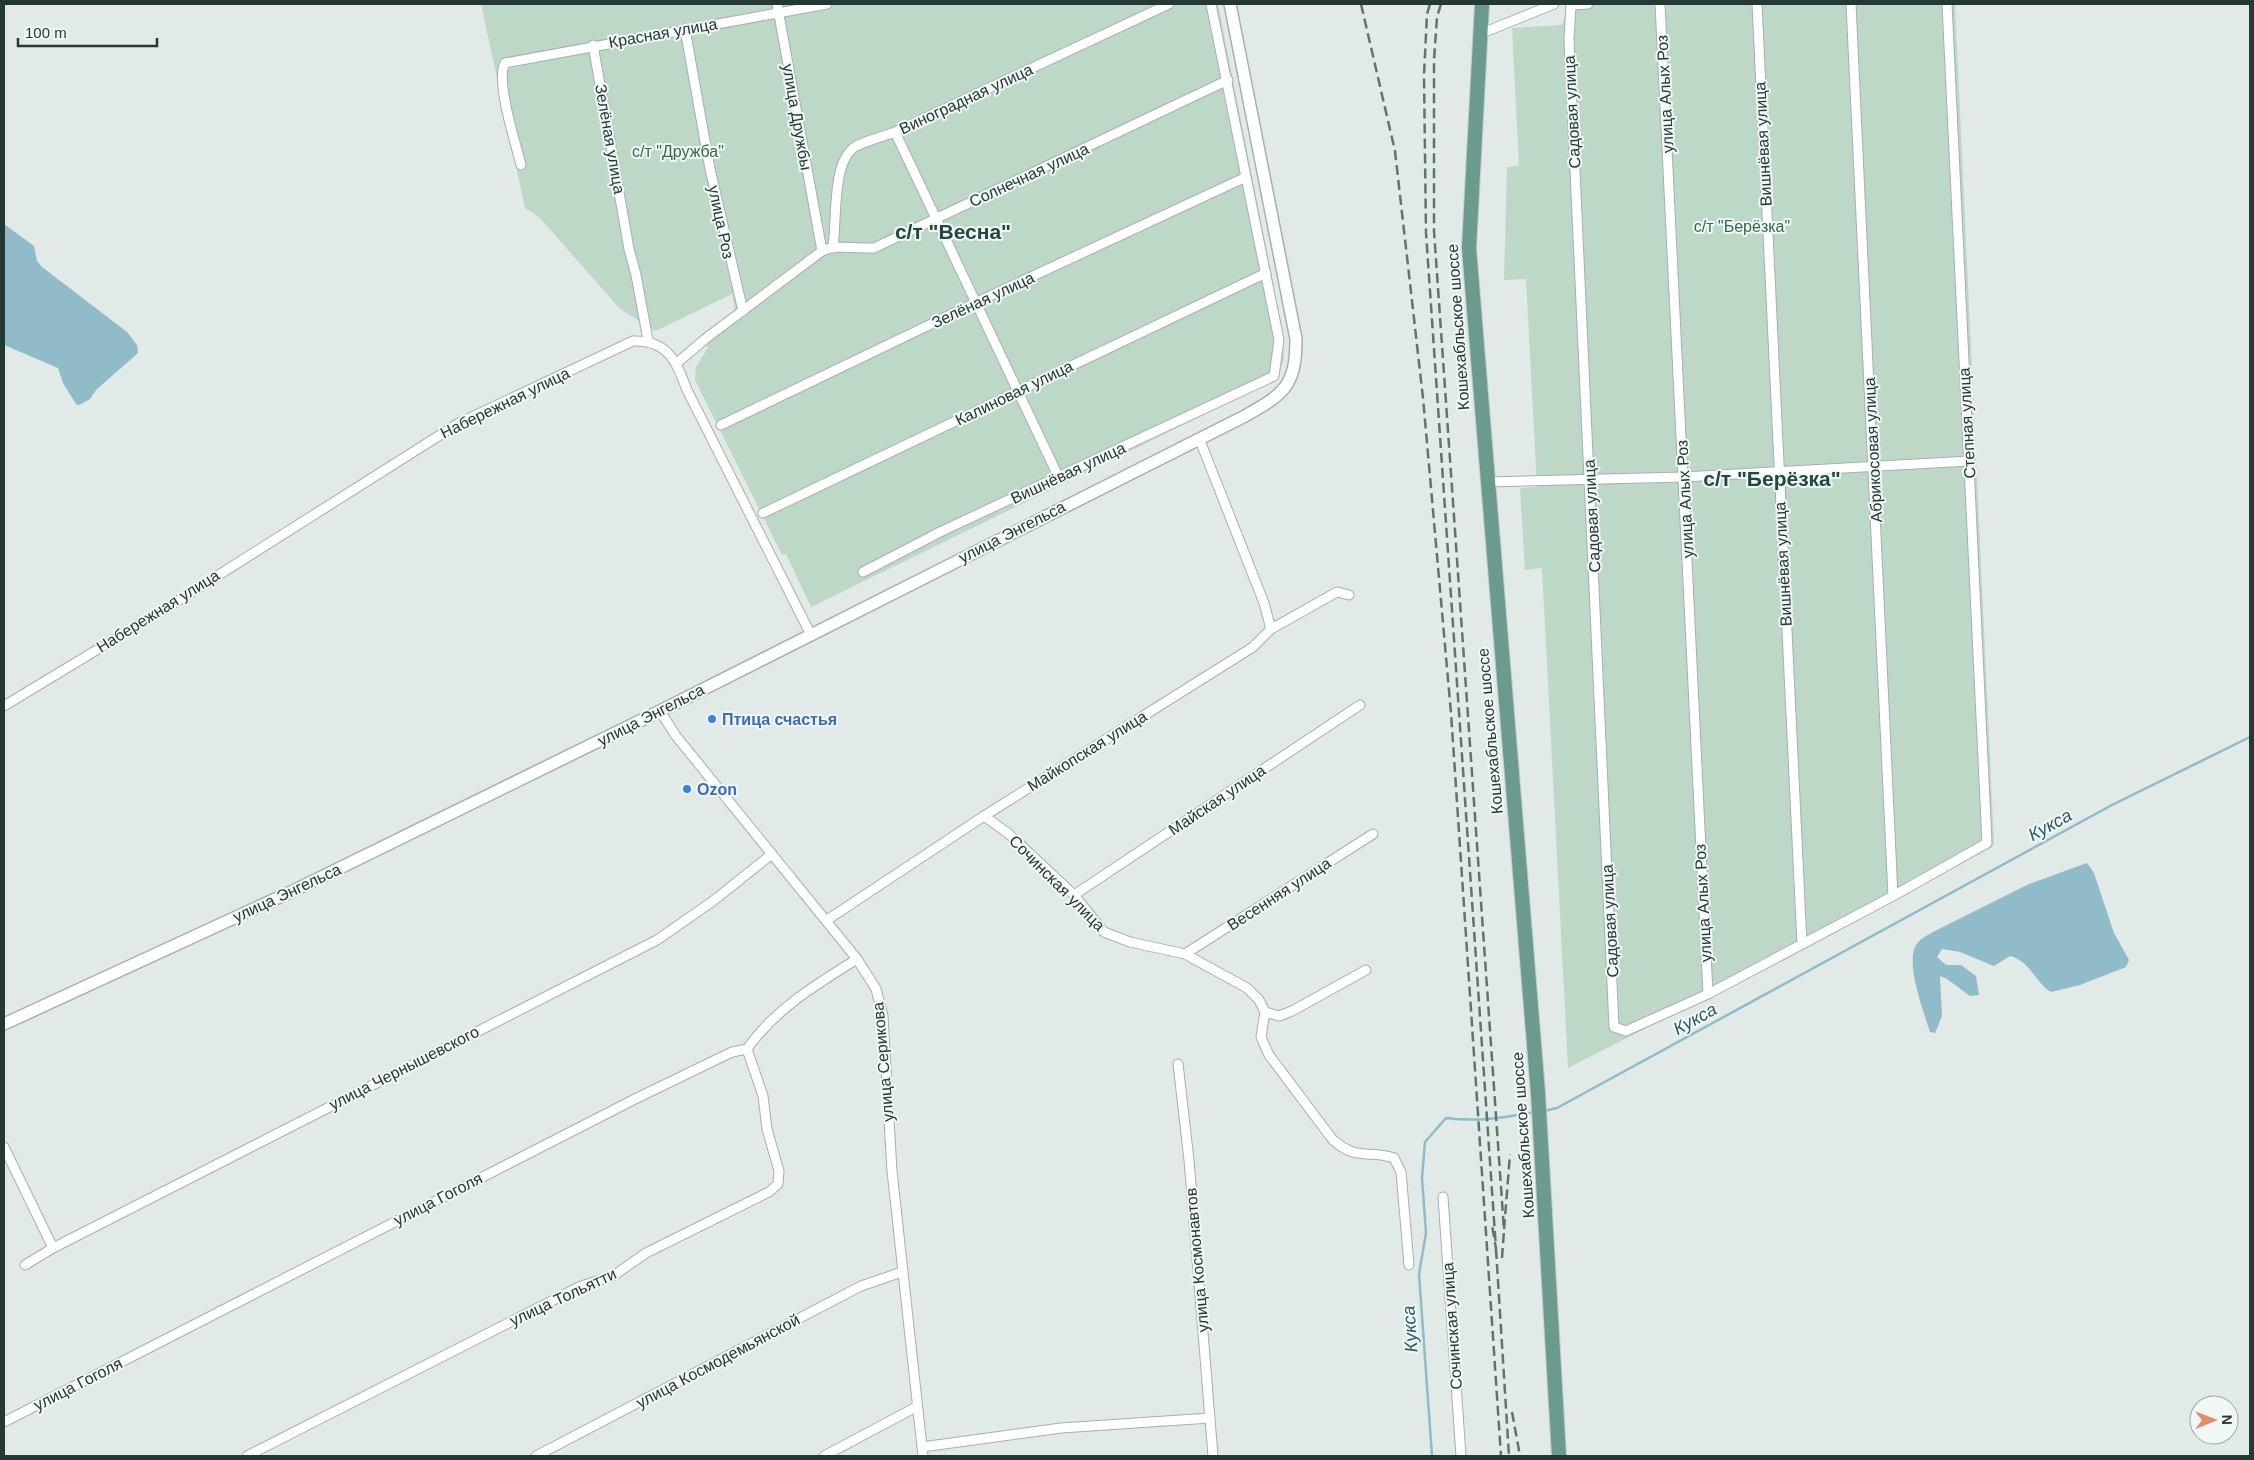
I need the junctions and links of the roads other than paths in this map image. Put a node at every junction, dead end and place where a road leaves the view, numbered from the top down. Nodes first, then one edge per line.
1 (827, 4) edge
2 (1169, 4) edge
3 (1211, 4) edge
4 (1230, 4) edge
5 (1482, 4) edge
6 (1554, 4) edge
7 (1571, 4) edge
8 (1588, 4) edge
9 (1660, 4) edge
10 (1757, 4) edge
11 (1851, 4) edge
12 (1948, 4) edge
13 (778, 8) edge
14 (685, 29) junction
15 (1480, 34) junction
16 (593, 45) junction
17 (1228, 80) junction
18 (896, 132) junction
19 (521, 165) dead end
20 (1246, 177) junction
21 (936, 220) junction
22 (833, 246) junction
23 (822, 251) junction
24 (1266, 273) junction
25 (977, 302) junction
26 (742, 311) junction
27 (648, 340) junction
28 (677, 363) junction
29 (1019, 391) junction
30 (721, 425) dead end
31 (1199, 438) junction
32 (1969, 461) junction
33 (1874, 468) junction
34 (1778, 472) junction
35 (1684, 477) junction
36 (1059, 478) junction
37 (1590, 481) junction
38 (1487, 482) junction
39 (763, 513) dead end
40 (863, 572) dead end
41 (1349, 595) dead end
42 (1271, 629) junction
43 (810, 634) junction
44 (1360, 705) dead end
45 (4, 706) edge
46 (660, 711) junction
47 (984, 816) junction
48 (1373, 834) dead end
49 (772, 854) junction
50 (1074, 895) junction
51 (1893, 896) junction
52 (826, 920) junction
53 (1802, 944) junction
54 (1185, 954) junction
55 (857, 959) junction
56 (1366, 970) dead end
57 (1708, 994) junction
58 (1265, 1012) junction
59 (4, 1024) edge
60 (748, 1049) junction
61 (1178, 1064) dead end
62 (4, 1147) edge
63 (1443, 1197) dead end
64 (53, 1248) junction
65 (25, 1265) dead end
66 (1409, 1265) dead end
67 (902, 1272) junction
68 (916, 1407) junction
69 (1210, 1418) junction
70 (4, 1422) edge
71 (922, 1446) junction
72 (247, 1456) edge
73 (536, 1456) edge
74 (824, 1456) edge
75 (923, 1456) edge
76 (1213, 1456) edge
77 (1461, 1456) edge
78 (1559, 1456) edge

1 - 13 street, Красная улица
2 - 18 street, Виноградная улица
3 - 17 street
4 - 31 street, улица Энгельса
5 - 15 main road, Кошехабльское шоссе
6 - 15 street
7 - 8 street
7 - 37 street, Садовая улица
9 - 35 street, улица Алых Роз
10 - 34 street, Вишнёвая улица
11 - 33 street, Абрикосовая улица
12 - 32 street, Степная улица
13 - 14 street, Красная улица
13 - 23 street, улица Дружбы
14 - 16 street, Красная улица
14 - 26 street, улица Роз
15 - 38 main road, Кошехабльское шоссе
16 - 19 street, Красная улица
16 - 27 street, Зелёная улица
17 - 20 street
17 - 21 street, Солнечная улица
18 - 21 street
18 - 22 street, Виноградная улица
20 - 24 street
20 - 25 street, Зелёная улица
21 - 22 street, Солнечная улица
21 - 25 street
22 - 23 street
23 - 26 street
24 - 29 street, Калиновая улица
24 - 36 street, Вишнёвая улица
25 - 29 street
25 - 30 street, Зелёная улица
26 - 28 street
27 - 28 street
27 - 45 street, Набережная улица
28 - 43 street
29 - 36 street
29 - 39 street, Калиновая улица
31 - 42 street
31 - 43 street, улица Энгельса
32 - 33 street
32 - 51 street, Степная улица
33 - 34 street
33 - 51 street, Абрикосовая улица
34 - 35 street
34 - 53 street, Вишнёвая улица
35 - 37 street
35 - 57 street, улица Алых Роз
36 - 40 street, Вишнёвая улица
37 - 38 street
37 - 57 street, Садовая улица
38 - 78 main road, Кошехабльское шоссе
41 - 42 street, Майкопская улица
42 - 47 street, Майкопская улица
43 - 46 street, улица Энгельса
44 - 50 street, Майская улица
46 - 49 street, улица Серикова
46 - 59 street, улица Энгельса
47 - 50 street, Сочинская улица
47 - 52 street, Майкопская улица
48 - 54 street, Весенняя улица
49 - 52 street, улица Серикова
49 - 64 street, улица Чернышевского
50 - 54 street, Сочинская улица
51 - 53 street
52 - 55 street, улица Серикова
53 - 57 street
54 - 58 street, Сочинская улица
55 - 60 street
55 - 67 street, улица Серикова
56 - 58 street
58 - 66 street
60 - 70 street, улица Гоголя
60 - 72 street, улица Тольятти
61 - 69 street, улица Космонавтов
62 - 64 street
63 - 77 street, Сочинская улица
64 - 65 street, улица Чернышевского
67 - 68 street, улица Серикова
67 - 73 street, улица Космодемьянской
68 - 71 street, улица Серикова
68 - 74 street
69 - 71 street
69 - 76 street, улица Космонавтов
71 - 75 street, улица Серикова

